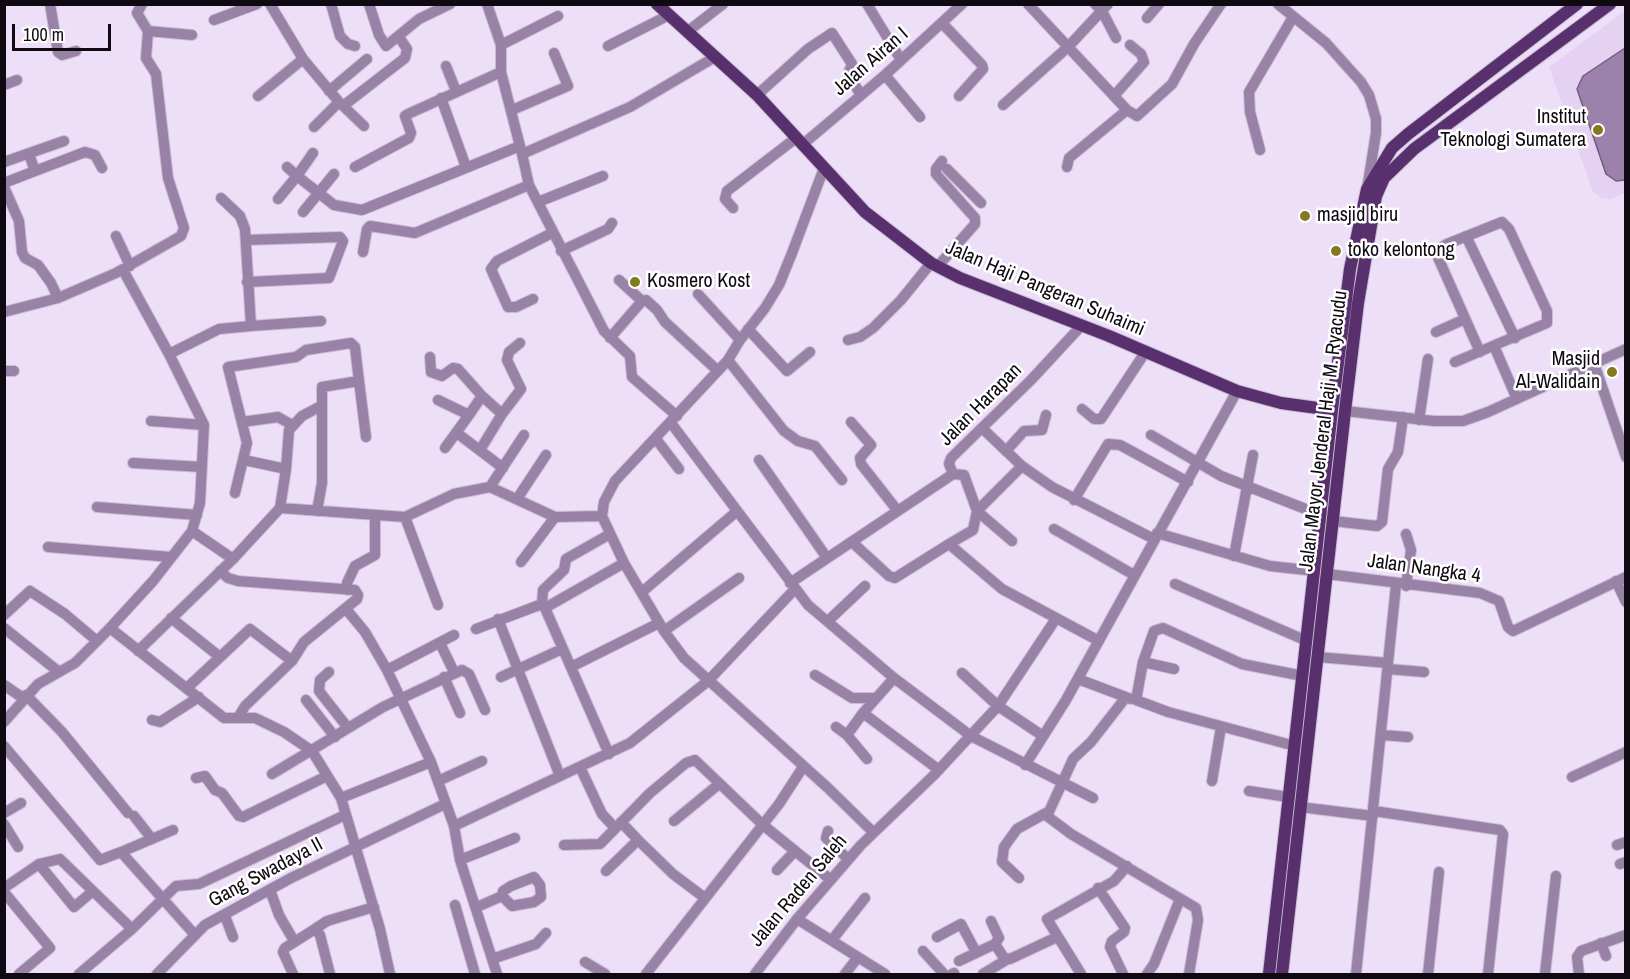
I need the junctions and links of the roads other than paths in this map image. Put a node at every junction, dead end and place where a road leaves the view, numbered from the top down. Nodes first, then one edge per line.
1 (50, 4) edge
2 (142, 4) edge
3 (257, 4) edge
4 (270, 4) edge
5 (331, 4) edge
6 (369, 4) edge
7 (450, 4) edge
8 (487, 4) edge
9 (657, 4) edge
10 (723, 4) edge
11 (867, 4) edge
12 (962, 4) edge
13 (1028, 4) edge
14 (1159, 4) edge
15 (1221, 4) edge
16 (1278, 4) edge
17 (1577, 4) edge
18 (1610, 4) edge
19 (1102, 7) edge
20 (669, 15) junction
21 (558, 16) dead end
22 (1293, 16) junction
23 (1147, 18) dead end
24 (214, 20) dead end
25 (942, 23) junction
26 (148, 31) junction
27 (687, 32) junction
28 (192, 35) dead end
29 (399, 37) junction
30 (1116, 38) dead end
31 (501, 45) junction
32 (1130, 45) dead end
33 (355, 46) dead end
34 (608, 46) dead end
35 (1068, 47) junction
36 (76, 51) dead end
37 (554, 53) dead end
38 (715, 57) junction
39 (303, 59) junction
40 (367, 59) dead end
41 (901, 60) junction
42 (446, 66) dead end
43 (501, 72) junction
44 (885, 75) junction
45 (17, 80) dead end
46 (4, 85) edge
47 (329, 91) junction
48 (456, 91) junction
49 (757, 95) junction
50 (861, 95) junction
51 (258, 96) dead end
52 (959, 96) dead end
53 (1114, 96) junction
54 (441, 99) junction
55 (341, 104) junction
56 (1003, 105) dead end
57 (512, 110) junction
58 (1127, 110) junction
59 (920, 117) dead end
60 (364, 126) dead end
61 (314, 127) dead end
62 (64, 141) dead end
63 (799, 141) junction
64 (1374, 144) junction
65 (1392, 148) junction
66 (521, 150) junction
67 (1260, 150) dead end
68 (313, 153) dead end
69 (29, 154) junction
70 (4, 162) edge
71 (287, 167) dead end
72 (355, 167) dead end
73 (466, 167) junction
74 (1067, 167) dead end
75 (102, 168) dead end
76 (824, 168) junction
77 (35, 171) junction
78 (334, 174) dead end
79 (297, 176) junction
80 (603, 176) dead end
81 (4, 185) edge
82 (529, 185) junction
83 (965, 187) junction
84 (1367, 189) junction
85 (318, 193) junction
86 (955, 197) junction
87 (221, 198) dead end
88 (278, 199) dead end
89 (538, 202) junction
90 (981, 203) dead end
91 (733, 207) dead end
92 (303, 212) dead end
93 (612, 223) dead end
94 (552, 233) junction
95 (116, 236) dead end
96 (1466, 236) junction
97 (246, 240) junction
98 (561, 250) junction
99 (363, 252) dead end
100 (935, 265) junction
101 (127, 268) junction
102 (1350, 269) junction
103 (1363, 271) junction
104 (619, 280) dead end
105 (248, 282) junction
106 (698, 294) dead end
107 (58, 298) junction
108 (533, 298) dead end
109 (646, 300) dead end
110 (4, 312) edge
111 (1465, 319) junction
112 (321, 321) dead end
113 (1082, 325) junction
114 (251, 326) junction
115 (748, 328) junction
116 (1436, 332) dead end
117 (610, 338) junction
118 (1515, 338) junction
119 (740, 340) junction
120 (848, 340) dead end
121 (520, 343) dead end
122 (1494, 346) junction
123 (1626, 349) edge
124 (1146, 351) junction
125 (810, 352) dead end
126 (1480, 352) junction
127 (169, 354) junction
128 (430, 357) dead end
129 (1428, 359) dead end
130 (728, 360) junction
131 (1455, 362) dead end
132 (1594, 363) junction
133 (718, 371) junction
134 (359, 381) junction
135 (1238, 391) junction
136 (482, 396) junction
137 (1517, 399) junction
138 (438, 400) dead end
139 (321, 406) junction
140 (1082, 409) dead end
141 (1332, 410) junction
142 (1345, 411) junction
143 (502, 414) junction
144 (469, 415) junction
145 (1046, 415) dead end
146 (1403, 417) junction
147 (674, 420) junction
148 (1419, 420) junction
149 (151, 421) dead end
150 (242, 422) junction
151 (851, 422) dead end
152 (204, 425) junction
153 (291, 425) junction
154 (982, 428) junction
155 (457, 433) junction
156 (524, 435) dead end
157 (1151, 435) dead end
158 (366, 437) dead end
159 (656, 439) junction
160 (446, 448) dead end
161 (480, 450) junction
162 (1006, 451) junction
163 (546, 455) dead end
164 (1253, 455) dead end
165 (1626, 456) edge
166 (244, 460) junction
167 (759, 460) dead end
168 (133, 463) dead end
169 (1199, 463) junction
170 (1022, 466) junction
171 (202, 467) junction
172 (503, 468) junction
173 (286, 469) junction
174 (679, 469) dead end
175 (953, 474) junction
176 (842, 480) dead end
177 (1188, 482) junction
178 (490, 488) junction
179 (1249, 488) junction
180 (235, 493) dead end
181 (517, 499) junction
182 (1074, 500) junction
183 (97, 507) dead end
184 (280, 508) junction
185 (897, 510) junction
186 (317, 511) junction
187 (977, 511) junction
188 (736, 512) junction
189 (197, 515) junction
190 (1321, 515) junction
191 (555, 516) junction
192 (602, 516) junction
193 (375, 517) junction
194 (405, 517) junction
195 (1333, 521) junction
196 (1054, 529) dead end
197 (192, 531) junction
198 (610, 534) junction
199 (1406, 534) dead end
200 (1155, 536) junction
201 (1012, 541) dead end
202 (852, 542) junction
203 (949, 544) junction
204 (48, 547) dead end
205 (1234, 556) junction
206 (171, 557) junction
207 (827, 558) junction
208 (233, 559) junction
209 (521, 562) dead end
210 (624, 563) junction
211 (220, 570) junction
212 (1321, 573) junction
213 (1134, 575) junction
214 (739, 578) dead end
215 (1621, 579) edge
216 (1175, 584) dead end
217 (1401, 585) junction
218 (792, 586) junction
219 (865, 586) dead end
220 (347, 590) junction
221 (642, 592) junction
222 (545, 600) junction
223 (1626, 602) edge
224 (438, 605) dead end
225 (346, 609) junction
226 (4, 615) edge
227 (171, 618) junction
228 (498, 619) junction
229 (1055, 620) junction
230 (828, 621) junction
231 (662, 627) junction
232 (4, 628) edge
233 (110, 628) junction
234 (476, 628) dead end
235 (454, 636) dead end
236 (97, 641) junction
237 (1099, 641) junction
238 (1307, 641) junction
239 (440, 643) junction
240 (562, 649) junction
241 (138, 651) junction
242 (220, 657) junction
243 (1318, 657) junction
244 (292, 661) junction
245 (1143, 662) junction
246 (1388, 666) junction
247 (571, 667) junction
248 (518, 669) junction
249 (1174, 669) dead end
250 (387, 670) junction
251 (59, 672) junction
252 (328, 672) dead end
253 (1424, 672) dead end
254 (962, 673) dead end
255 (449, 675) junction
256 (815, 675) dead end
257 (1303, 676) junction
258 (501, 677) dead end
259 (894, 678) junction
260 (1078, 679) junction
261 (708, 681) junction
262 (1315, 682) junction
263 (4, 685) edge
264 (187, 688) junction
265 (25, 697) junction
266 (199, 697) junction
267 (1301, 697) junction
268 (876, 698) junction
269 (400, 699) junction
270 (1131, 699) junction
271 (306, 700) dead end
272 (1312, 705) junction
273 (998, 706) junction
274 (485, 710) dead end
275 (460, 713) dead end
276 (863, 713) junction
277 (238, 718) junction
278 (152, 720) dead end
279 (4, 722) edge
280 (1298, 724) junction
281 (836, 727) dead end
282 (1221, 727) junction
283 (348, 728) junction
284 (847, 735) junction
285 (1382, 735) junction
286 (971, 736) junction
287 (1043, 736) junction
288 (334, 737) junction
289 (1408, 737) dead end
290 (4, 746) edge
291 (1295, 746) junction
292 (312, 752) junction
293 (1626, 752) edge
294 (609, 754) junction
295 (867, 759) dead end
296 (482, 761) dead end
297 (431, 762) junction
298 (1025, 765) junction
299 (803, 766) junction
300 (580, 767) junction
301 (939, 770) junction
302 (272, 774) dead end
303 (327, 776) junction
304 (560, 776) junction
305 (1572, 777) dead end
306 (196, 778) dead end
307 (438, 781) junction
308 (1061, 781) junction
309 (1212, 781) dead end
310 (719, 784) junction
311 (1249, 791) dead end
312 (1288, 797) junction
313 (341, 798) junction
314 (1093, 798) dead end
315 (21, 803) dead end
316 (445, 804) junction
317 (1300, 807) junction
318 (4, 813) edge
319 (1046, 813) junction
320 (1373, 814) junction
321 (345, 815) junction
322 (674, 821) dead end
323 (4, 824) edge
324 (618, 825) junction
325 (763, 825) junction
326 (454, 826) junction
327 (173, 830) dead end
328 (828, 831) dead end
329 (873, 832) junction
330 (515, 838) dead end
331 (152, 839) junction
332 (638, 840) junction
333 (564, 845) dead end
334 (356, 846) junction
335 (18, 847) dead end
336 (795, 851) junction
337 (122, 852) junction
338 (460, 860) junction
339 (848, 860) junction
340 (39, 864) junction
341 (1127, 866) junction
342 (777, 870) dead end
343 (606, 871) dead end
344 (1439, 872) dead end
345 (1556, 876) dead end
346 (1019, 878) dead end
347 (831, 880) junction
348 (1098, 888) junction
349 (4, 890) edge
350 (93, 891) junction
351 (270, 891) junction
352 (502, 896) dead end
353 (162, 898) junction
354 (705, 898) junction
355 (865, 898) dead end
356 (1180, 899) junction
357 (455, 905) dead end
358 (374, 907) junction
359 (477, 907) junction
360 (225, 916) junction
361 (797, 919) junction
362 (991, 921) dead end
363 (132, 929) junction
364 (315, 929) junction
365 (546, 933) dead end
366 (195, 935) junction
367 (1626, 935) edge
368 (233, 937) dead end
369 (937, 937) dead end
370 (1057, 937) junction
371 (832, 940) junction
372 (294, 941) junction
373 (1601, 943) junction
374 (995, 944) junction
375 (923, 951) dead end
376 (976, 952) junction
377 (1606, 956) dead end
378 (858, 957) junction
379 (492, 959) junction
380 (1006, 960) junction
381 (959, 961) dead end
382 (585, 962) dead end
383 (950, 974) edge
384 (1150, 974) edge
385 (19, 975) edge
386 (79, 975) edge
387 (157, 975) edge
388 (293, 975) edge
389 (330, 975) edge
390 (390, 975) edge
391 (475, 975) edge
392 (497, 975) edge
393 (605, 975) edge
394 (646, 975) edge
395 (755, 975) edge
396 (845, 975) edge
397 (885, 975) edge
398 (983, 975) edge
399 (1081, 975) edge
400 (1123, 975) edge
401 (1189, 975) edge
402 (1269, 975) edge
403 (1282, 975) edge
404 (1356, 975) edge
405 (1428, 975) edge
406 (1488, 975) edge
407 (1545, 975) edge
408 (1579, 975) edge

1 - 36 street
2 - 26 street
3 - 24 street
4 - 39 street
5 - 33 street
6 - 29 street
7 - 29 street
8 - 31 street
9 - 20 main road, Jalan Haji Pangeran Suhaimi
10 - 27 street
11 - 41 street
12 - 25 street, Jalan Airan I
13 - 35 street
14 - 23 street
15 - 58 street
16 - 22 street
17 - 65 main road, Jalan Mayor Jenderal Haji M. Ryacudu
18 - 103 main road, Jalan Mayor Jenderal Haji M. Ryacudu
19 - 30 street
19 - 35 street
20 - 27 main road, Jalan Haji Pangeran Suhaimi
20 - 34 street
21 - 31 street
22 - 64 street
22 - 67 street
25 - 41 street, Jalan Airan I
25 - 52 street
26 - 28 street
26 - 101 street
27 - 38 main road, Jalan Haji Pangeran Suhaimi
29 - 55 street
31 - 43 street
32 - 53 street
35 - 53 street
35 - 56 street
37 - 57 street
38 - 49 main road, Jalan Haji Pangeran Suhaimi
38 - 66 street
39 - 47 street
39 - 51 street
40 - 47 street
41 - 44 street, Jalan Airan I
42 - 48 street
43 - 48 street
43 - 57 street
44 - 50 street, Jalan Airan I
44 - 59 street
45 - 46 street
47 - 55 street
48 - 54 street
49 - 50 street
49 - 63 main road, Jalan Haji Pangeran Suhaimi
50 - 63 street, Jalan Airan I
53 - 58 street
54 - 72 street
54 - 73 street
55 - 60 street
55 - 61 street
57 - 66 street
58 - 74 street
62 - 69 street
63 - 76 main road, Jalan Haji Pangeran Suhaimi
63 - 91 street, Jalan Airan I
64 - 65 street
64 - 84 street
65 - 84 main road, Jalan Mayor Jenderal Haji M. Ryacudu
66 - 73 street
66 - 82 street
68 - 79 street
69 - 70 street
69 - 77 street
71 - 79 street
73 - 85 street
75 - 77 street
76 - 100 main road, Jalan Haji Pangeran Suhaimi
76 - 115 street
77 - 81 street
78 - 85 street
79 - 85 street
79 - 88 street
80 - 89 street
81 - 107 street
82 - 89 street
82 - 99 street
83 - 86 street
83 - 86 street
83 - 90 street
84 - 102 main road, Jalan Mayor Jenderal Haji M. Ryacudu
85 - 92 street
86 - 100 street
87 - 97 street
89 - 94 street
93 - 98 street
94 - 98 street
94 - 108 street
95 - 101 street
96 - 111 street
96 - 118 street
96 - 118 street
97 - 105 street
97 - 105 street
98 - 117 street
100 - 113 main road, Jalan Haji Pangeran Suhaimi
100 - 120 street
101 - 107 street
101 - 127 street
102 - 103 main road
102 - 141 main road, Jalan Mayor Jenderal Haji M. Ryacudu
103 - 142 main road, Jalan Mayor Jenderal Haji M. Ryacudu
104 - 117 street
105 - 114 street
106 - 119 street
107 - 110 street
109 - 133 street
111 - 116 street
111 - 126 street
112 - 114 street
113 - 124 main road, Jalan Haji Pangeran Suhaimi
113 - 154 street, Jalan Harapan
114 - 127 street
115 - 119 street
115 - 125 street
117 - 147 street
118 - 122 street
119 - 130 street
121 - 143 street
122 - 126 street
122 - 137 street
123 - 132 street
124 - 135 main road, Jalan Haji Pangeran Suhaimi
124 - 140 street
126 - 131 street
127 - 152 street
128 - 136 street
129 - 148 street
130 - 133 street
130 - 176 street
132 - 137 street
132 - 165 street
133 - 147 street
134 - 139 street
134 - 150 street
134 - 158 street
135 - 141 main road, Jalan Haji Pangeran Suhaimi
135 - 169 street
136 - 143 street
136 - 144 street
137 - 148 street
138 - 144 street
139 - 153 street
139 - 186 street
141 - 190 main road, Jalan Mayor Jenderal Haji M. Ryacudu
142 - 146 street
142 - 195 main road, Jalan Mayor Jenderal Haji M. Ryacudu
143 - 161 street
144 - 155 street
145 - 162 street
146 - 148 street
146 - 195 street
147 - 159 street
147 - 188 street
149 - 152 street
150 - 153 street
150 - 166 street
151 - 185 street
152 - 171 street
153 - 173 street
154 - 162 street, Jalan Nangka 4
154 - 175 street, Jalan Harapan
155 - 160 street
155 - 161 street
156 - 172 street
157 - 169 street
159 - 174 street
159 - 192 street
161 - 172 street
162 - 170 street, Jalan Nangka 4
163 - 181 street
164 - 179 street
166 - 173 street
166 - 180 street
167 - 207 street
168 - 171 street
169 - 177 street
169 - 179 street
170 - 182 street, Jalan Nangka 4
170 - 187 street
171 - 189 street
172 - 178 street
173 - 184 street
175 - 185 street, Jalan Harapan
175 - 187 street
177 - 182 street
177 - 200 street
178 - 181 street
178 - 194 street
179 - 190 street
179 - 205 street
181 - 191 street
182 - 200 street, Jalan Nangka 4
183 - 189 street
184 - 186 street
184 - 208 street
185 - 202 street, Jalan Harapan
186 - 193 street
187 - 201 street
187 - 203 street
188 - 218 street
188 - 221 street
189 - 197 street
190 - 212 main road, Jalan Mayor Jenderal Haji M. Ryacudu
191 - 192 street
191 - 209 street
192 - 198 street
193 - 194 street
193 - 220 street
194 - 224 street
195 - 212 main road, Jalan Mayor Jenderal Haji M. Ryacudu
196 - 213 street
197 - 206 street
197 - 208 street
198 - 210 street
198 - 222 street
199 - 217 street
200 - 205 street, Jalan Nangka 4
200 - 213 street
202 - 203 street
202 - 207 street, Jalan Harapan
203 - 229 street
204 - 206 street
205 - 212 street, Jalan Nangka 4
206 - 233 street
207 - 218 street, Jalan Harapan
208 - 211 street
210 - 221 street
210 - 222 street
211 - 220 street
211 - 227 street
212 - 217 street, Jalan Nangka 4
212 - 238 main road, Jalan Mayor Jenderal Haji M. Ryacudu
212 - 243 main road, Jalan Mayor Jenderal Haji M. Ryacudu
213 - 237 street
214 - 231 street
215 - 217 street, Jalan Nangka 4
215 - 223 street
216 - 238 street
217 - 246 street
218 - 230 street
218 - 261 street, Jalan Harapan
219 - 230 street
220 - 225 street
221 - 231 street
222 - 228 street
222 - 240 street
225 - 244 street
225 - 250 street
226 - 236 street
227 - 241 street
227 - 242 street
228 - 234 street
228 - 248 street
229 - 237 street
229 - 273 street, Jalan Raden Saleh
230 - 259 street
231 - 247 street
231 - 261 street
232 - 251 street
233 - 236 street
233 - 241 street
235 - 239 street
236 - 251 street
237 - 260 street
238 - 257 main road, Jalan Mayor Jenderal Haji M. Ryacudu
239 - 250 street
239 - 255 street
240 - 247 street
240 - 248 street
241 - 264 street
242 - 244 street
242 - 264 street
243 - 246 street
243 - 262 main road, Jalan Mayor Jenderal Haji M. Ryacudu
244 - 277 street
245 - 249 street
245 - 257 street
245 - 270 street
246 - 253 street
246 - 285 street
247 - 294 street
248 - 258 street
248 - 304 street
250 - 269 street
251 - 265 street
252 - 283 street
254 - 273 street
255 - 269 street
255 - 274 street
255 - 275 street
256 - 268 street
257 - 267 main road, Jalan Mayor Jenderal Haji M. Ryacudu
259 - 268 street
259 - 286 street
260 - 270 street
260 - 287 street
261 - 294 street, Jalan Harapan
261 - 299 street
262 - 267 main road
262 - 272 main road, Jalan Mayor Jenderal Haji M. Ryacudu
263 - 265 street
264 - 266 street
265 - 279 street
265 - 331 street
266 - 277 street
266 - 278 street
267 - 280 main road, Jalan Mayor Jenderal Haji M. Ryacudu
268 - 276 street
269 - 283 street
269 - 297 street
270 - 282 street
270 - 308 street
271 - 288 street
272 - 280 main road
272 - 317 main road, Jalan Mayor Jenderal Haji M. Ryacudu
273 - 286 street, Jalan Raden Saleh
273 - 287 street
276 - 284 street
276 - 301 street
277 - 292 street
280 - 291 main road, Jalan Mayor Jenderal Haji M. Ryacudu
281 - 284 street
282 - 291 street
282 - 309 street
283 - 288 street
284 - 295 street
285 - 289 street
285 - 320 street
286 - 298 street
286 - 301 street, Jalan Raden Saleh
287 - 298 street
288 - 292 street
290 - 337 street
291 - 312 main road, Jalan Mayor Jenderal Haji M. Ryacudu
292 - 302 street
292 - 303 street
293 - 305 street
294 - 300 street, Jalan Harapan
296 - 307 street
297 - 307 street
297 - 313 street
298 - 308 street
299 - 325 street
299 - 329 street
300 - 304 street, Jalan Harapan
300 - 324 street
301 - 329 street, Jalan Raden Saleh
303 - 306 street
303 - 313 street
304 - 326 street, Jalan Harapan
307 - 316 street
308 - 314 street
308 - 319 street
310 - 322 street
310 - 324 street
310 - 325 street
311 - 312 street
312 - 402 main road, Jalan Mayor Jenderal Haji M. Ryacudu
313 - 321 street
315 - 318 street
316 - 326 street
316 - 334 street, Gang Swadaya II
317 - 320 street
317 - 403 main road, Jalan Mayor Jenderal Haji M. Ryacudu
319 - 341 street
319 - 346 street
320 - 404 street
320 - 406 street
321 - 334 street
321 - 353 street
323 - 335 street
324 - 332 street
324 - 333 street
325 - 336 street
325 - 354 street
326 - 338 street
327 - 331 street
328 - 339 street
329 - 339 street, Jalan Raden Saleh
330 - 338 street
331 - 337 street
332 - 343 street
332 - 354 street
334 - 351 street, Gang Swadaya II
334 - 358 street
336 - 342 street
336 - 347 street
337 - 353 street
338 - 359 street
339 - 347 street, Jalan Raden Saleh
340 - 349 street
340 - 350 street
340 - 350 street
341 - 348 street
341 - 356 street
344 - 405 street
345 - 407 street
347 - 361 street, Jalan Raden Saleh
348 - 370 street
348 - 400 street
349 - 385 street
350 - 363 street
351 - 360 street, Gang Swadaya II
351 - 372 street
352 - 359 street
353 - 363 street
353 - 366 street
354 - 394 street
355 - 371 street
356 - 384 street
356 - 401 street
357 - 391 street
358 - 364 street
358 - 390 street
359 - 379 street
360 - 366 street, Gang Swadaya II
360 - 368 street
361 - 371 street
361 - 395 street, Jalan Raden Saleh
362 - 374 street
363 - 386 street
364 - 372 street
364 - 389 street
365 - 379 street
366 - 387 street, Gang Swadaya II
367 - 373 street
369 - 376 street
370 - 380 street
370 - 399 street
371 - 378 street
372 - 388 street
373 - 377 street
373 - 408 street
374 - 376 street
374 - 380 street
375 - 383 street
376 - 381 street
378 - 396 street
378 - 397 street
379 - 392 street
380 - 398 street
382 - 393 street

